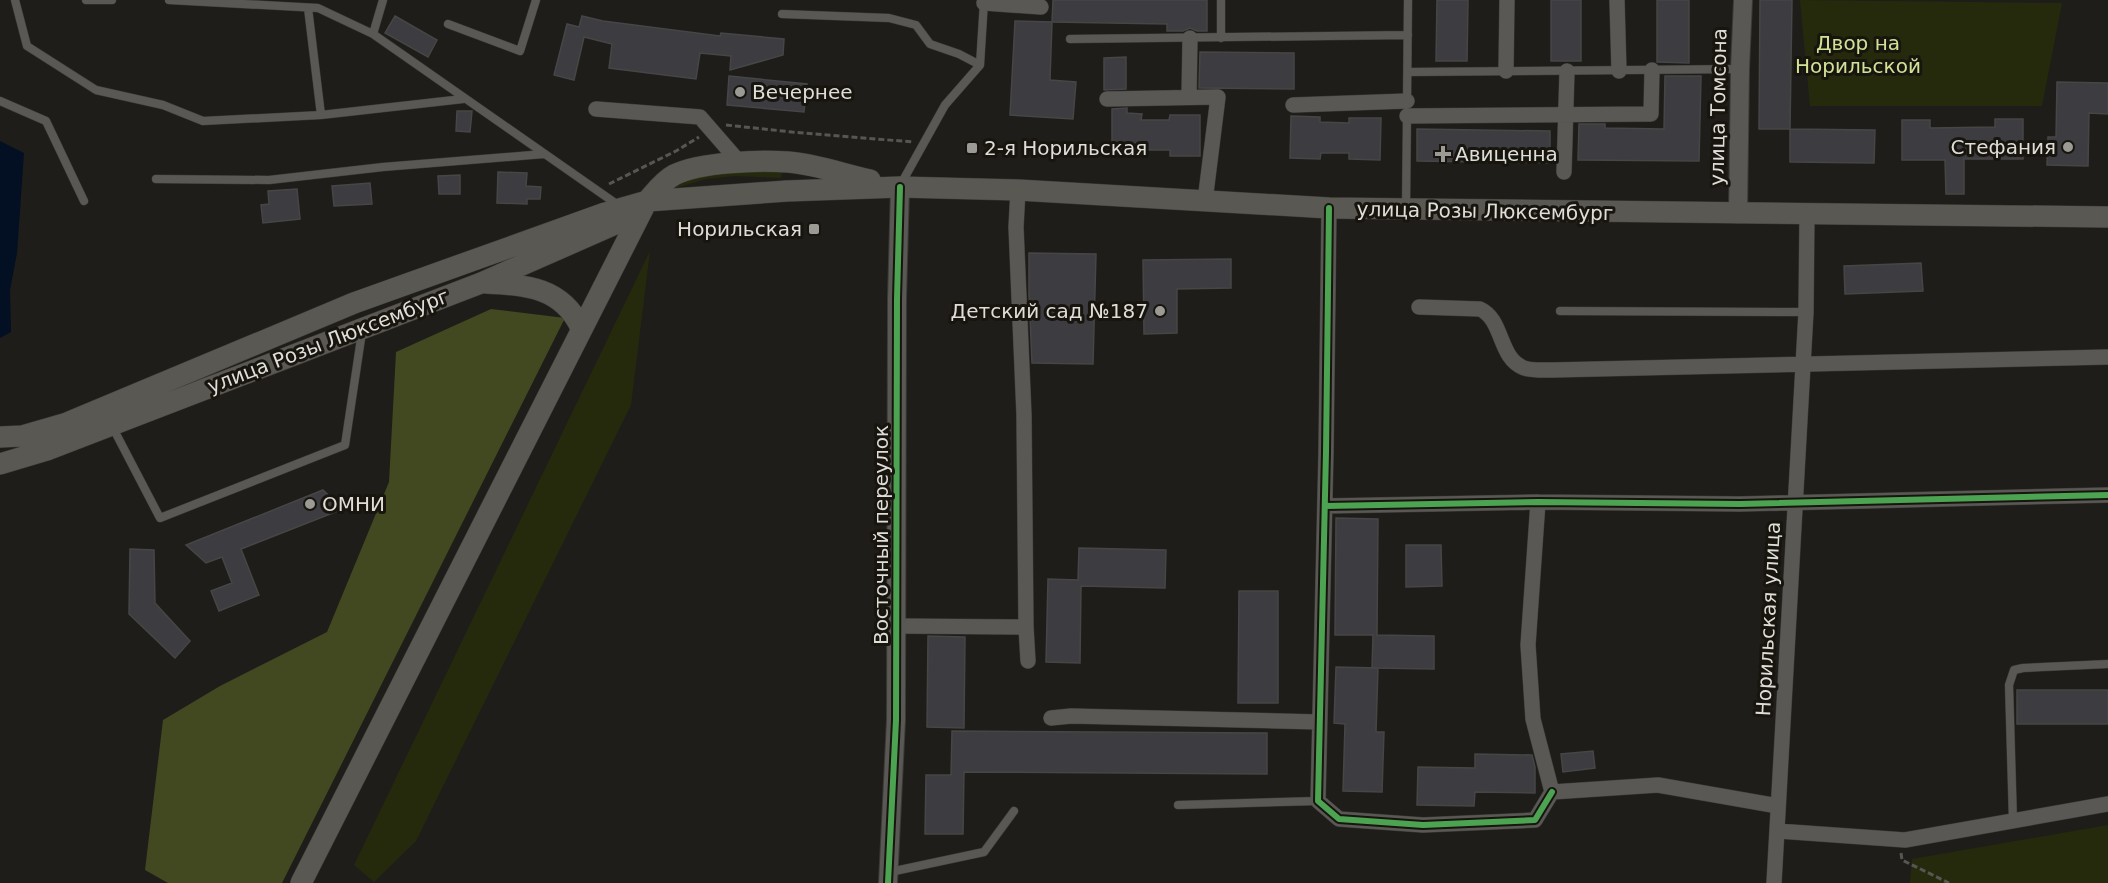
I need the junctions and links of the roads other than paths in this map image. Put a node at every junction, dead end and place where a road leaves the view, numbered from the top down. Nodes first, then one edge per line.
1 (15, 0) edge
2 (84, 0) edge
3 (112, 0) edge
4 (169, 0) edge
5 (383, 0) edge
6 (536, 0) edge
7 (1221, 0) edge
8 (1408, 0) edge
9 (1507, 0) edge
10 (1617, 0) edge
11 (1743, 0) edge
12 (984, 1) edge
13 (317, 4) edge
14 (1041, 7) dead end
15 (308, 8) junction
16 (783, 14) dead end
17 (448, 24) dead end
18 (373, 34) junction
19 (1408, 35) junction
20 (1190, 38) junction
21 (1221, 38) junction
22 (1070, 39) dead end
23 (980, 65) junction
24 (1740, 69) junction
25 (1652, 70) junction
26 (1506, 71) junction
27 (1567, 71) junction
28 (1618, 71) junction
29 (1408, 72) junction
30 (1189, 97) junction
31 (463, 99) junction
32 (1107, 99) dead end
33 (0, 101) edge
34 (1293, 105) dead end
35 (596, 109) dead end
36 (1407, 109) junction
37 (1565, 114) junction
38 (321, 115) junction
39 (544, 154) junction
40 (740, 163) junction
41 (1564, 172) dead end
42 (156, 179) dead end
43 (900, 187) junction
44 (1018, 190) junction
45 (84, 201) dead end
46 (647, 201) junction
47 (1204, 201) junction
48 (1329, 208) junction
49 (624, 209) junction
50 (1406, 209) junction
51 (1807, 213) junction
52 (1738, 214) junction
53 (2108, 217) edge
54 (481, 283) junction
55 (354, 303) junction
56 (1419, 306) dead end
57 (1560, 311) dead end
58 (1806, 312) junction
59 (363, 327) junction
60 (581, 328) junction
61 (2108, 357) edge
62 (1803, 364) junction
63 (107, 416) junction
64 (0, 437) edge
65 (0, 464) edge
66 (2108, 495) edge
67 (1538, 502) junction
68 (1795, 503) junction
69 (1325, 506) junction
70 (897, 626) junction
71 (1026, 627) junction
72 (1028, 661) dead end
73 (2108, 664) edge
74 (1051, 718) dead end
75 (1319, 722) junction
76 (1552, 792) junction
77 (1318, 801) junction
78 (2108, 804) edge
79 (1178, 806) dead end
80 (1778, 806) junction
81 (1014, 811) dead end
82 (2013, 821) junction
83 (1777, 831) junction
84 (888, 878) edge
85 (301, 883) edge
86 (1774, 883) edge

1 - 38 lane
2 - 3 lane
4 - 15 lane
5 - 18 lane
6 - 17 lane
7 - 21 lane
8 - 19 lane
9 - 26 street
10 - 28 street
11 - 24 street, улица Томсона
12 - 14 street
12 - 23 lane
13 - 15 lane
13 - 18 lane
15 - 38 lane
16 - 23 lane
18 - 31 lane
19 - 21 lane
19 - 29 lane
20 - 21 lane
20 - 22 lane
20 - 30 street
23 - 43 lane
24 - 25 lane
24 - 52 street, улица Томсона
25 - 28 lane
25 - 37 street
26 - 27 lane
26 - 29 lane
27 - 28 lane
27 - 37 street
29 - 36 lane
30 - 32 street
30 - 47 street
31 - 38 lane
31 - 39 lane
33 - 45 lane
34 - 36 street
35 - 40 street
36 - 37 street
36 - 50 lane
37 - 41 street
39 - 42 lane
39 - 49 lane
40 - 43 main road
40 - 46 main road
43 - 44 main road, улица Розы Люксембург
43 - 46 main road, улица Розы Люксембург
43 - 70 street, Восточный переулок
44 - 47 main road, улица Розы Люксембург
44 - 71 street
46 - 49 main road, улица Розы Люксембург
46 - 54 main road, улица Розы Люксембург
46 - 60 main road
47 - 48 main road, улица Розы Люксембург
48 - 50 main road, улица Розы Люксембург
48 - 69 street
49 - 55 main road, улица Розы Люксембург
50 - 52 main road, улица Розы Люксембург
51 - 52 main road, улица Розы Люксембург
51 - 53 main road, улица Розы Люксембург
51 - 58 street, Норильская улица
54 - 59 main road, улица Розы Люксембург
54 - 60 main road
55 - 59 main road
55 - 63 main road, улица Розы Люксембург
56 - 62 street
57 - 58 lane
58 - 62 street, Норильская улица
59 - 63 main road, улица Розы Люксембург
59 - 63 lane
60 - 85 main road
61 - 62 street
62 - 68 street, Норильская улица
63 - 64 main road, улица Розы Люксембург
63 - 65 main road, улица Розы Люксембург
66 - 68 street
67 - 68 street
67 - 69 street
67 - 76 street
68 - 80 street, Норильская улица
69 - 75 street
70 - 71 street
70 - 84 street, Восточный переулок
71 - 72 street
73 - 82 lane
74 - 75 street
75 - 77 street
76 - 77 street
76 - 80 street
77 - 79 lane
78 - 82 street
80 - 83 street, Норильская улица
81 - 84 lane
82 - 83 street
83 - 86 street, Норильская улица

